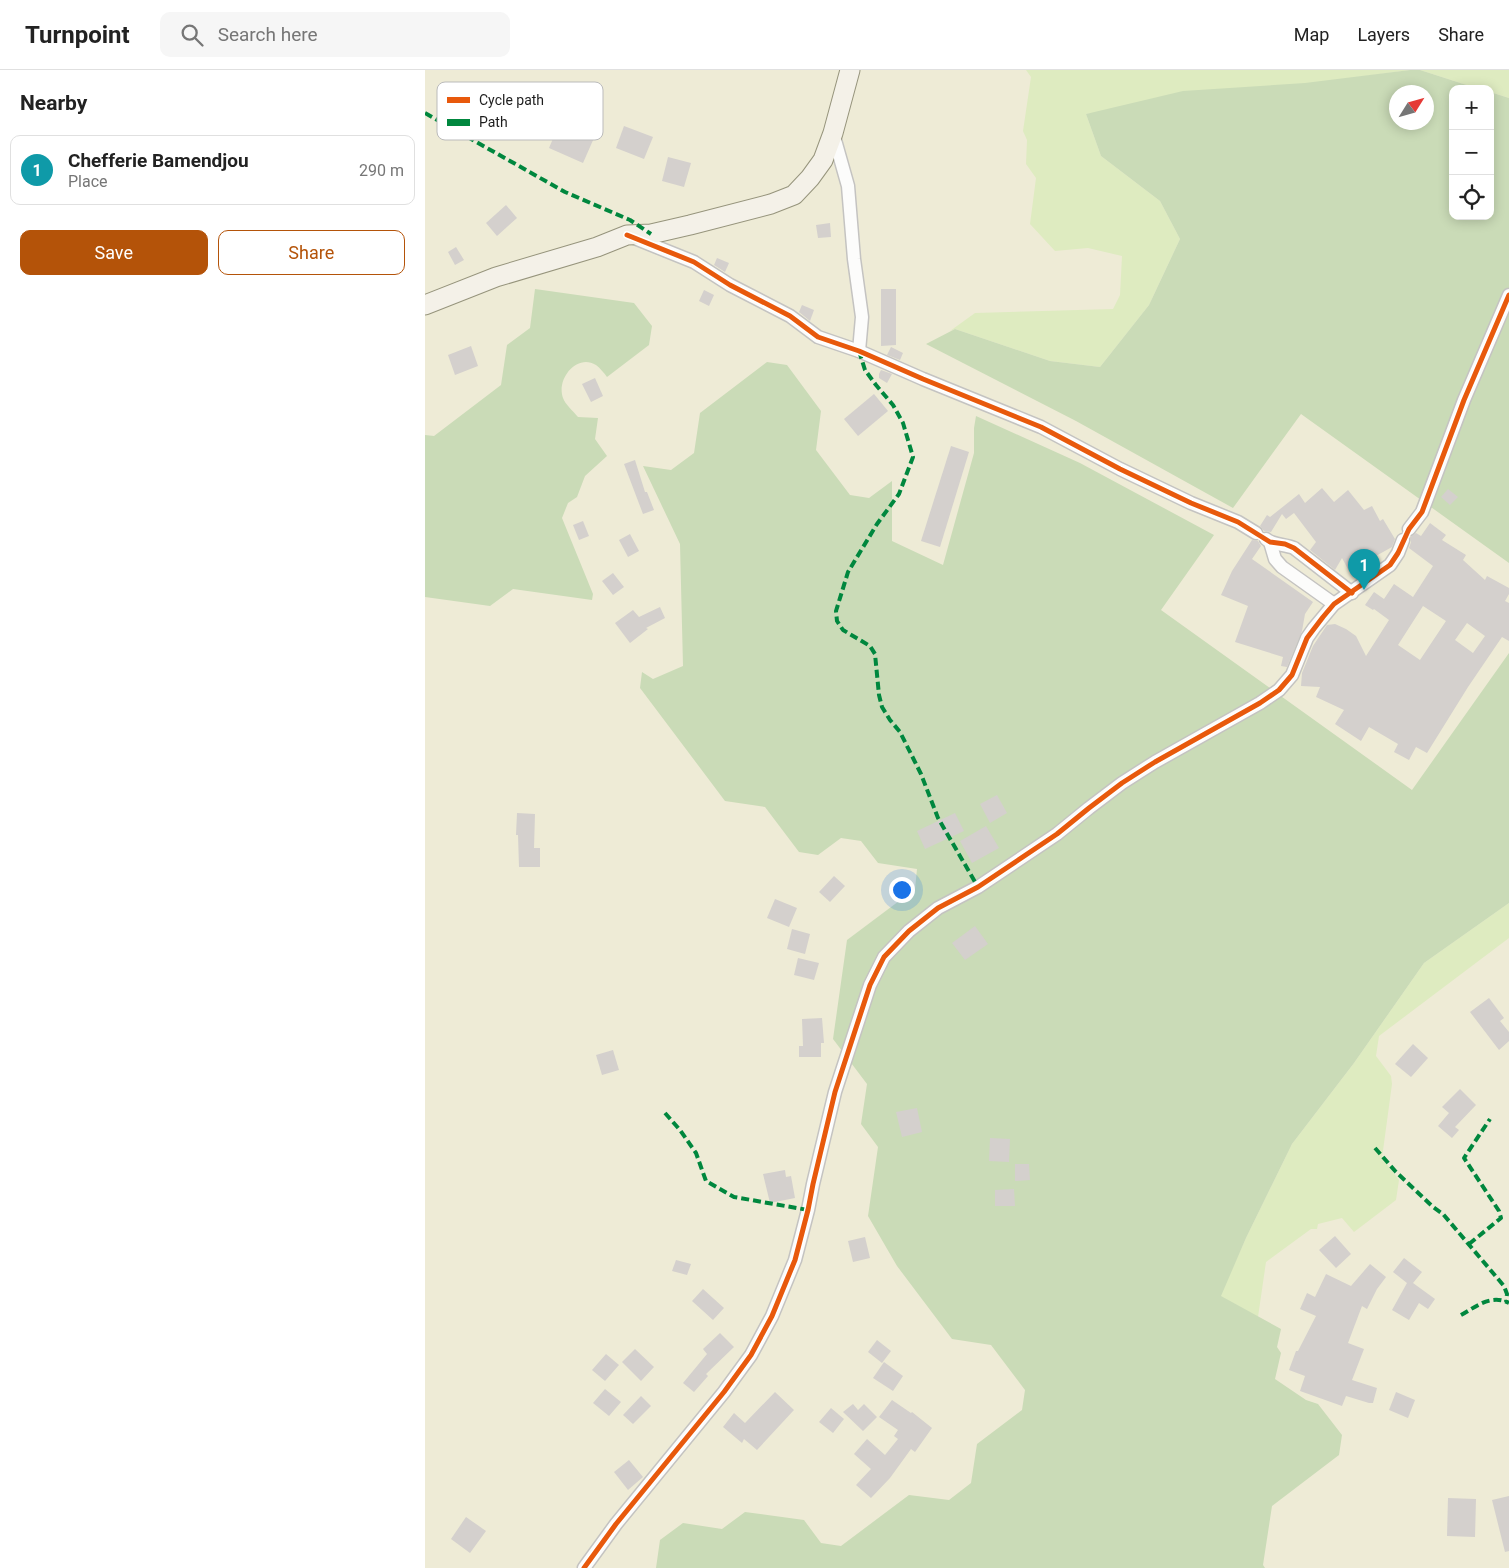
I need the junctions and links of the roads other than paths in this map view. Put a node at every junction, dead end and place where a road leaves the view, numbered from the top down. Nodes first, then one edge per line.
1 (850, 70) edge
2 (833, 133) junction
3 (627, 235) junction
4 (1509, 295) edge
5 (425, 305) edge
6 (859, 351) junction
7 (1264, 538) junction
8 (1352, 593) junction
9 (1335, 604) junction
10 (584, 1568) edge

1 - 2 main road
2 - 3 main road
2 - 6 street
3 - 5 main road
3 - 6 street
4 - 8 street
6 - 7 street
7 - 8 street
7 - 9 street
8 - 9 street
9 - 10 street

